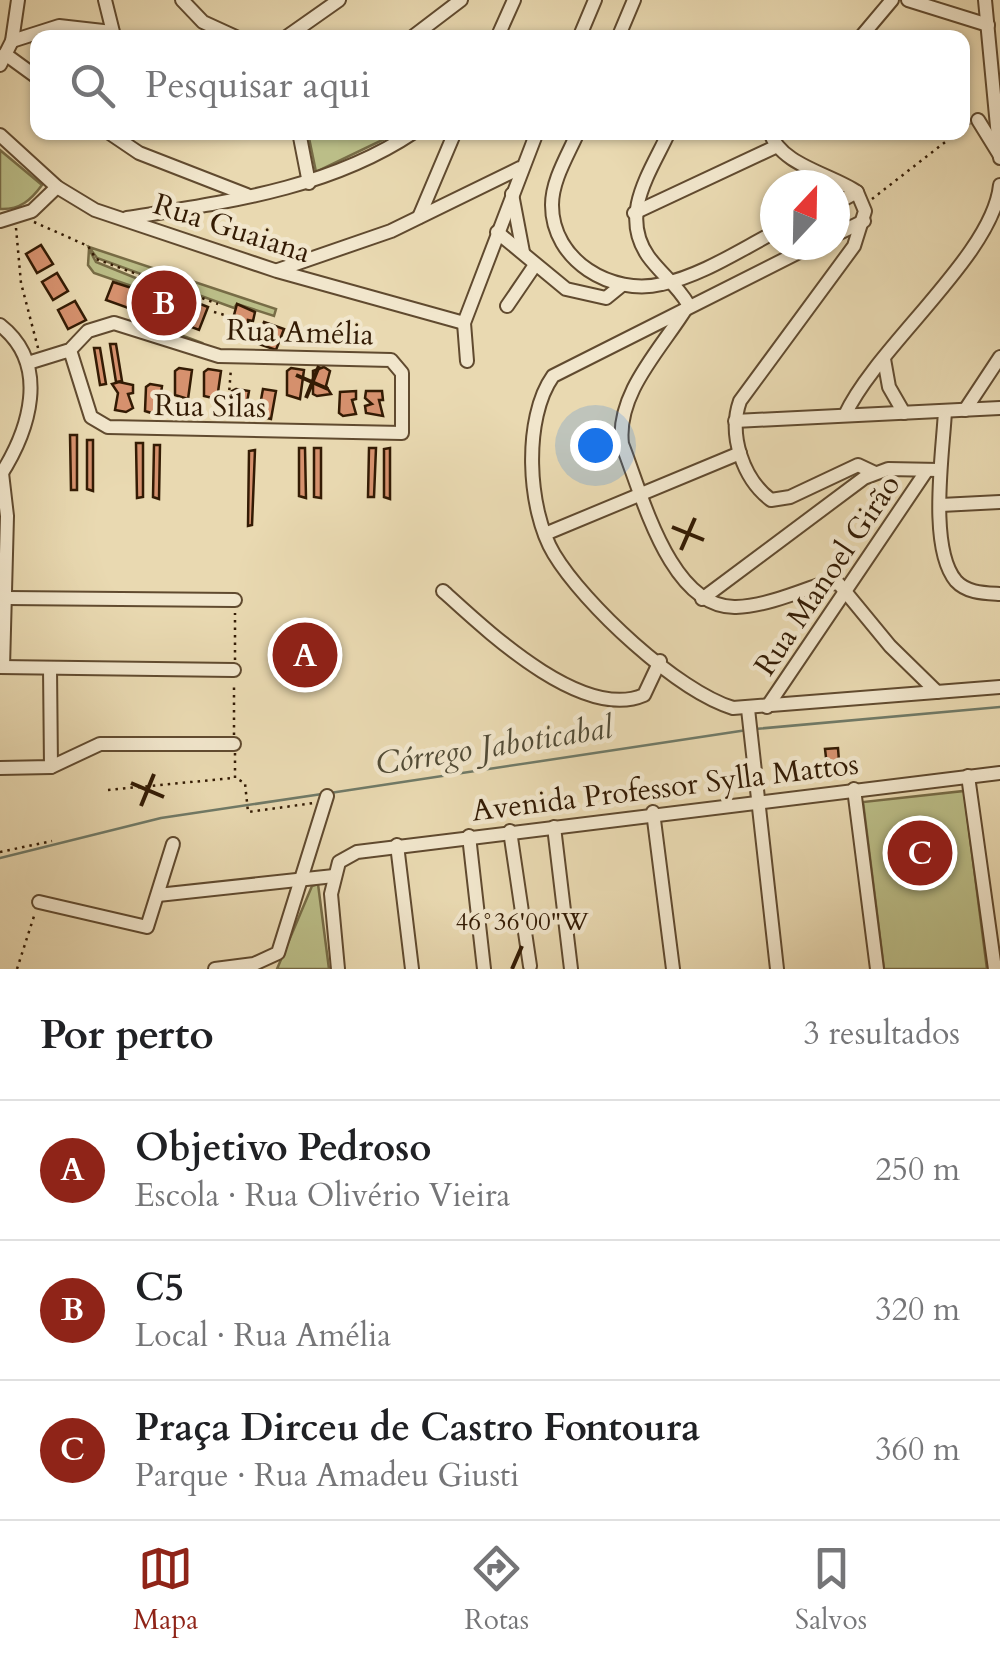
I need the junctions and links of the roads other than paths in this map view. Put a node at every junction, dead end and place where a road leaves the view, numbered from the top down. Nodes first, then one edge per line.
1 (18, 0) edge
2 (105, 0) edge
3 (182, 0) edge
4 (339, 0) edge
5 (461, 0) edge
6 (514, 0) edge
7 (595, 0) edge
8 (634, 0) edge
9 (892, 0) edge
10 (908, 0) edge
11 (985, 0) edge
12 (988, 25) junction
13 (46, 30) edge
14 (86, 30) edge
15 (113, 30) edge
16 (220, 30) edge
17 (296, 30) edge
18 (422, 30) edge
19 (501, 30) edge
20 (582, 30) edge
21 (621, 30) edge
22 (867, 30) edge
23 (30, 35) edge
24 (12, 40) junction
25 (3, 60) edge
26 (30, 74) edge
27 (994, 101) junction
28 (972, 118) edge
29 (995, 126) junction
30 (0, 135) edge
31 (120, 140) edge
32 (301, 140) edge
33 (402, 140) edge
34 (452, 140) edge
35 (533, 140) edge
36 (575, 140) edge
37 (666, 140) edge
38 (773, 140) edge
39 (1000, 156) edge
40 (520, 168) junction
41 (309, 184) junction
42 (1000, 185) edge
43 (57, 186) junction
44 (512, 191) junction
45 (248, 195) junction
46 (861, 198) junction
47 (850, 201) edge
48 (997, 212) edge
49 (634, 213) junction
50 (419, 216) junction
51 (12, 218) edge
52 (123, 218) junction
53 (864, 221) junction
54 (850, 228) edge
55 (497, 232) junction
56 (760, 239) edge
57 (523, 252) junction
58 (781, 260) edge
59 (535, 265) junction
60 (277, 270) junction
61 (674, 281) junction
62 (622, 285) junction
63 (688, 304) junction
64 (507, 306) dead end
65 (464, 323) junction
66 (0, 326) edge
67 (70, 350) junction
68 (1000, 357) edge
69 (884, 359) junction
70 (34, 361) junction
71 (467, 361) dead end
72 (1000, 408) edge
73 (965, 410) junction
74 (945, 411) junction
75 (904, 413) junction
76 (845, 415) junction
77 (735, 421) junction
78 (402, 432) joint
79 (740, 454) junction
80 (933, 470) junction
81 (875, 472) junction
82 (1, 474) edge
83 (642, 494) junction
84 (1000, 502) edge
85 (941, 505) junction
86 (546, 534) junction
87 (846, 588) junction
88 (443, 591) dead end
89 (1000, 594) edge
90 (7, 598) junction
91 (702, 599) junction
92 (235, 600) dead end
93 (660, 662) junction
94 (2, 667) edge
95 (50, 668) junction
96 (234, 670) dead end
97 (1000, 687) edge
98 (937, 692) junction
99 (767, 707) junction
100 (748, 716) junction
101 (234, 744) road end
102 (51, 767) junction
103 (0, 768) edge
104 (1000, 772) edge
105 (968, 776) junction
106 (854, 789) junction
107 (326, 798) road end
108 (758, 800) junction
109 (654, 812) junction
110 (554, 827) junction
111 (510, 831) junction
112 (469, 836) junction
113 (173, 844) dead end
114 (396, 845) junction
115 (336, 869) junction
116 (305, 871) junction
117 (158, 896) junction
118 (39, 902) road end
119 (530, 966) dead end
120 (236, 968) edge
121 (216, 969) edge
122 (338, 969) edge
123 (412, 969) edge
124 (484, 969) edge
125 (571, 969) edge
126 (673, 969) edge
127 (776, 969) edge
128 (877, 969) edge
129 (995, 969) edge

1 - 24 street
2 - 15 street
3 - 16 street
4 - 17 street
5 - 18 street
6 - 19 street
7 - 20 street
8 - 21 street
9 - 22 street
10 - 12 street
11 - 12 street
12 - 27 street
13 - 14 street
23 - 24 street
24 - 25 street
25 - 26 street
27 - 28 street
27 - 29 street
28 - 29 street
28 - 39 street
29 - 39 street
30 - 43 street, Rua Guaiana
31 - 45 street
32 - 41 street
33 - 41 street
34 - 50 street
35 - 40 street
36 - 62 street
37 - 49 street
38 - 46 street
38 - 49 street
40 - 44 street
40 - 50 street
41 - 45 street
42 - 48 street
43 - 51 street
43 - 52 street, Rua Guaiana
44 - 55 street
44 - 57 street
45 - 52 street
46 - 47 street
46 - 53 street
48 - 69 street
49 - 61 street
50 - 60 street
52 - 60 street, Rua Guaiana
53 - 54 street
53 - 77 street
55 - 57 street
55 - 65 street
56 - 61 street
57 - 59 street
58 - 63 street
59 - 62 street
59 - 64 street
60 - 65 street, Rua Guaiana
61 - 62 street
61 - 63 street
63 - 83 street
63 - 86 street
65 - 71 street
66 - 70 street
67 - 70 street, Rua Amélia
67 - 78 street, Rua Silas
67 - 78 street, Rua Amélia
68 - 73 street
69 - 75 street
69 - 76 street
70 - 82 street
72 - 73 street
73 - 74 street
74 - 75 street
74 - 80 street
75 - 76 street
76 - 77 street
77 - 79 street
79 - 81 street
79 - 83 street
80 - 81 street
80 - 85 street
80 - 87 street, Rua Manoel Girão
81 - 91 street
82 - 90 street
83 - 86 street
83 - 91 street
84 - 85 street
85 - 89 street
86 - 93 street
87 - 91 street
87 - 98 street
87 - 99 street, Rua Manoel Girão
88 - 93 street
90 - 92 street
90 - 94 street
93 - 100 street
94 - 95 street
95 - 96 street
95 - 102 street
97 - 98 street
98 - 99 street
99 - 100 street
100 - 108 street
101 - 102 street
102 - 103 street
104 - 105 street, Avenida Professor Sylla Mattos
105 - 106 street, Avenida Professor Sylla Mattos
105 - 129 street
106 - 108 street, Avenida Professor Sylla Mattos
106 - 128 street
107 - 116 street
108 - 109 street, Avenida Professor Sylla Mattos
108 - 127 street
109 - 110 street, Avenida Professor Sylla Mattos
109 - 126 street
110 - 111 street, Avenida Professor Sylla Mattos
110 - 125 street
111 - 112 street, Avenida Professor Sylla Mattos
111 - 119 street
112 - 114 street, Avenida Professor Sylla Mattos
112 - 124 street
113 - 117 street
114 - 115 street, Avenida Professor Sylla Mattos
114 - 123 street
115 - 116 street, Avenida Professor Sylla Mattos
115 - 122 street
116 - 117 street, Avenida Professor Sylla Mattos
116 - 120 street
117 - 118 street
120 - 121 street

